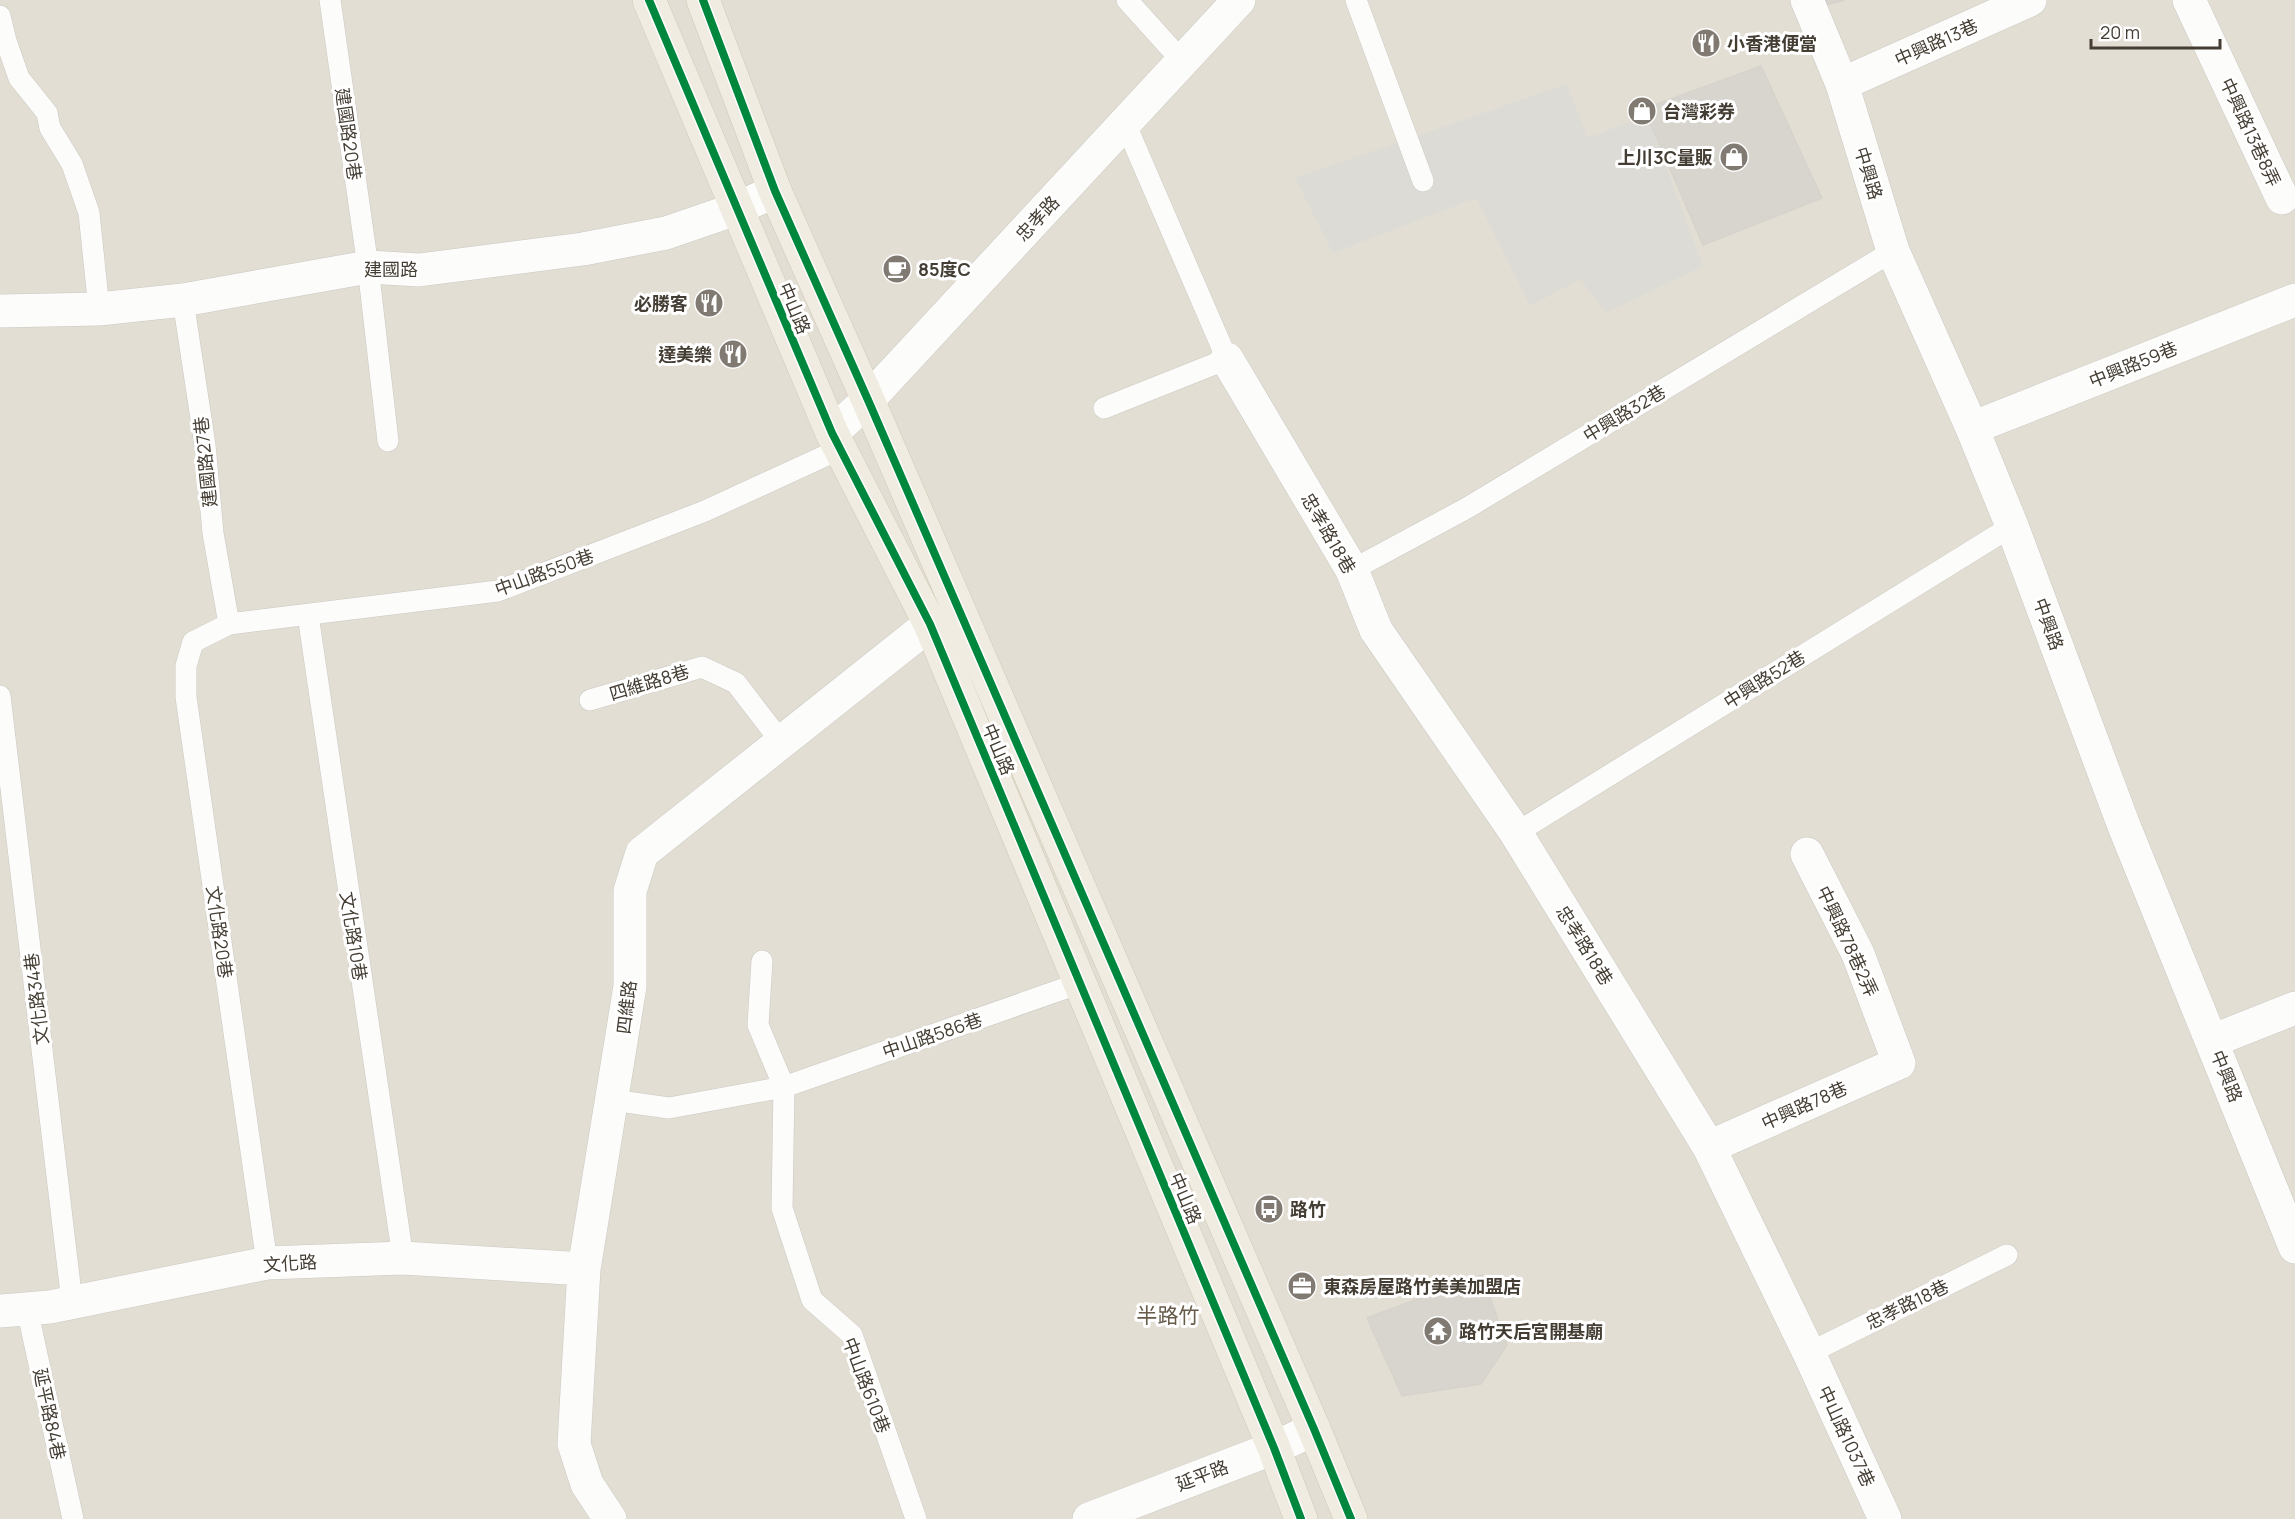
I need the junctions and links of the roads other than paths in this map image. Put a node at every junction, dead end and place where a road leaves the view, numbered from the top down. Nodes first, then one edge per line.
1 (330, 0) edge
2 (649, 0) edge
3 (703, 0) edge
4 (1127, 0) edge
5 (1239, 0) edge
6 (1356, 0) edge
7 (1807, 0) edge
8 (2030, 0) edge
9 (2189, 0) edge
10 (0, 16) edge
11 (1182, 61) junction
12 (1842, 84) junction
13 (1125, 123) junction
14 (1423, 182) dead end
15 (775, 191) junction
16 (2282, 198) dead end
17 (736, 209) junction
18 (1893, 251) junction
19 (368, 267) junction
20 (183, 300) junction
21 (2295, 300) edge
22 (99, 309) junction
23 (0, 311) edge
24 (1227, 359) junction
25 (868, 400) junction
26 (1104, 408) dead end
27 (1972, 428) junction
28 (388, 441) dead end
29 (836, 441) junction
30 (2012, 526) junction
31 (1352, 570) junction
32 (308, 615) junction
33 (229, 624) junction
34 (930, 624) junction
35 (0, 696) edge
36 (590, 700) dead end
37 (782, 743) junction
38 (1516, 833) junction
39 (1807, 854) dead end
40 (762, 962) dead end
41 (1080, 983) junction
42 (2295, 1008) edge
43 (2212, 1041) junction
44 (1899, 1063) joint
45 (784, 1087) junction
46 (612, 1100) junction
47 (1709, 1147) junction
48 (2292, 1229) edge
49 (2007, 1255) dead end
50 (403, 1258) junction
51 (267, 1263) junction
52 (584, 1269) junction
53 (72, 1302) junction
54 (13, 1310) edge
55 (1809, 1353) junction
56 (1314, 1429) junction
57 (1274, 1448) junction
58 (73, 1519) edge
59 (610, 1519) edge
60 (916, 1519) edge
61 (1089, 1519) edge
62 (1301, 1519) edge
63 (1351, 1519) edge
64 (1885, 1519) edge

1 - 19 lane, 建國路20巷
2 - 17 main road, 中山路
3 - 15 main road, 中山路
4 - 11 lane
5 - 11 street, 忠孝路
6 - 14 lane
7 - 12 street, 中興路
8 - 12 street, 中興路13巷
9 - 16 street, 中興路13巷8弄
10 - 22 lane
11 - 13 street, 忠孝路
12 - 18 street, 中興路
13 - 24 lane, 忠孝路18巷
13 - 25 street, 忠孝路
15 - 17 street, 建國路
15 - 25 main road, 中山路
17 - 19 street, 建國路
17 - 29 main road, 中山路
18 - 27 street, 中興路
18 - 31 lane, 中興路32巷
19 - 20 street, 建國路
19 - 28 lane, 建國路20巷
20 - 22 street, 建國路
20 - 33 lane, 建國路27巷
21 - 27 street, 中興路59巷
22 - 23 street, 建國路
24 - 26 lane
24 - 31 street, 忠孝路18巷
25 - 29 street, 忠孝路
25 - 56 main road, 中山路
27 - 30 street, 中興路
29 - 32 lane, 中山路550巷
29 - 34 main road, 中山路
30 - 38 lane, 中興路52巷
30 - 43 street, 中興路
31 - 38 street, 忠孝路18巷
32 - 33 lane, 中山路550巷
32 - 50 lane, 文化路10巷
33 - 51 lane, 文化路20巷
34 - 37 street, 四維路
34 - 41 main road, 中山路
35 - 53 lane, 文化路34巷
36 - 37 lane, 四維路8巷
37 - 46 street, 四維路
38 - 47 street, 忠孝路18巷
39 - 44 street, 中興路78巷2弄
40 - 45 lane
41 - 45 lane, 中山路586巷
41 - 57 main road, 中山路
42 - 43 street
43 - 48 street, 中興路
44 - 47 street, 中興路78巷
45 - 46 lane, 中山路586巷
45 - 60 lane, 中山路610巷
46 - 52 street, 四維路
47 - 55 street, 忠孝路18巷
49 - 55 lane, 忠孝路18巷
50 - 51 street, 文化路
50 - 52 street, 文化路
51 - 53 street, 文化路
52 - 59 street, 四維路
53 - 54 street, 文化路
54 - 58 lane, 延平路84巷
55 - 64 street, 中山路1037巷
56 - 57 street, 延平路
56 - 63 main road, 中山路
57 - 61 street, 延平路
57 - 62 main road, 中山路

